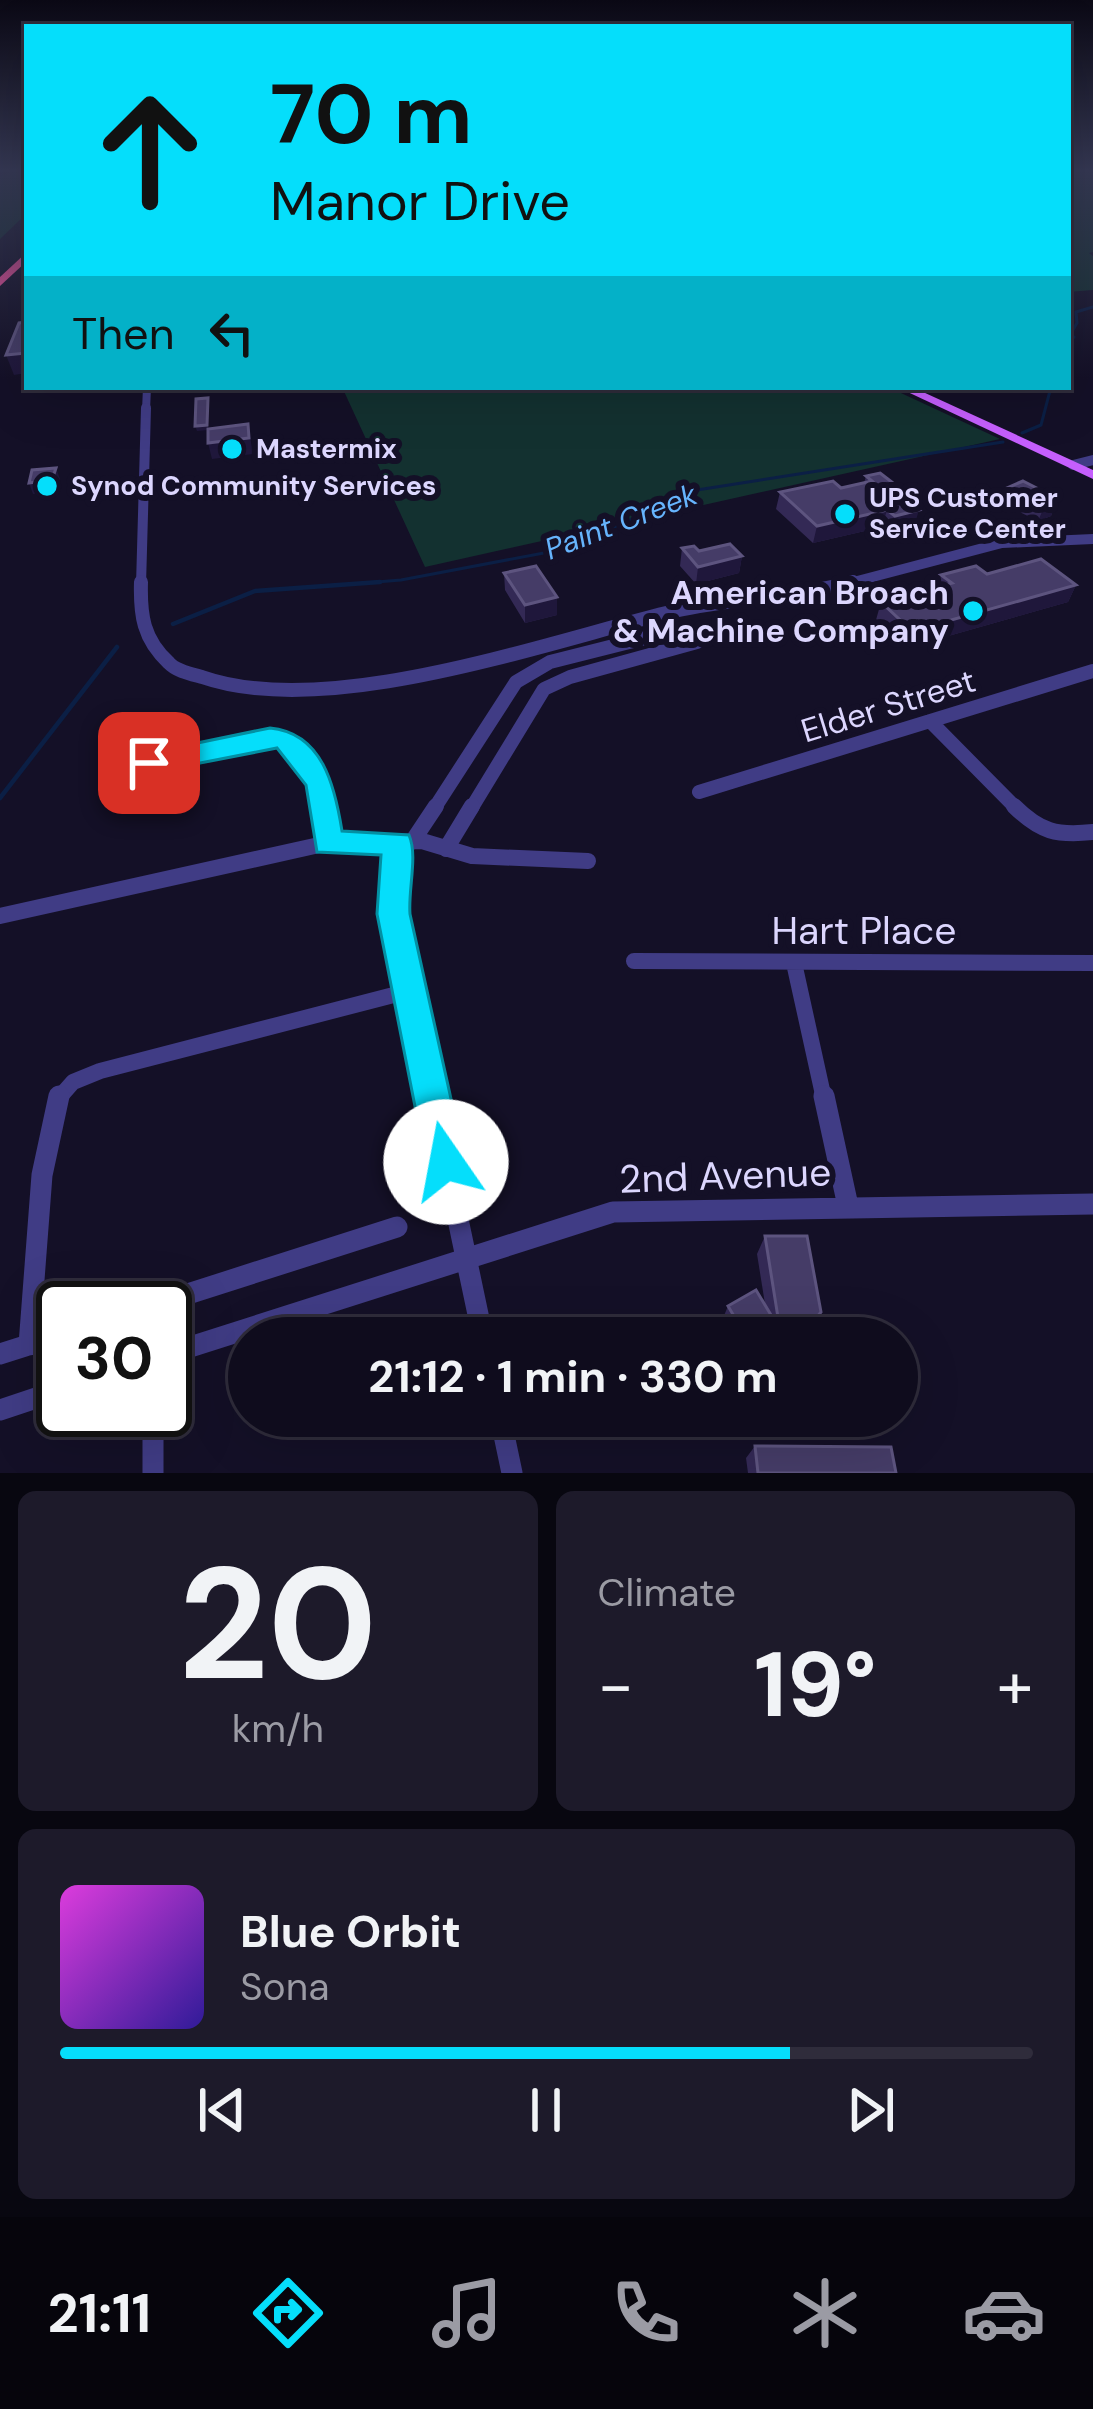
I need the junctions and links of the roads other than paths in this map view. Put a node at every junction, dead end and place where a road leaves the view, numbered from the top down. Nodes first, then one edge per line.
1 (24, 243) edge
2 (24, 258) edge
3 (0, 266) edge
4 (0, 283) edge
5 (147, 390) edge
6 (910, 390) edge
7 (1093, 460) edge
8 (1072, 465) junction
9 (1093, 475) edge
10 (1093, 539) edge
11 (1093, 671) edge
12 (930, 721) junction
13 (149, 763) dead end
14 (699, 792) dead end
15 (1093, 832) edge
16 (328, 843) junction
17 (405, 843) junction
18 (446, 849) junction
19 (588, 860) dead end
20 (0, 916) edge
21 (634, 961) dead end
22 (794, 963) junction
23 (1093, 963) edge
24 (410, 991) junction
25 (1093, 1204) edge
26 (848, 1206) junction
27 (397, 1227) dead end
28 (466, 1258) junction
29 (192, 1293) edge
30 (479, 1317) edge
31 (36, 1342) edge
32 (28, 1345) junction
33 (192, 1346) edge
34 (0, 1354) edge
35 (36, 1398) edge
36 (0, 1410) edge
37 (153, 1437) edge
38 (504, 1437) edge
39 (153, 1473) edge
40 (512, 1473) edge

1 - 3 highway
2 - 4 highway
5 - 10 street
6 - 8 main road
7 - 8 street
8 - 9 main road
11 - 12 street, Elder Street
12 - 14 street, Elder Street
12 - 15 street
13 - 16 street
16 - 17 street
16 - 20 street
17 - 18 street
17 - 18 street
17 - 24 street
18 - 19 street
21 - 22 street, Hart Place
22 - 23 street, Hart Place
22 - 26 street
24 - 28 street
24 - 32 street
25 - 26 street, 2nd Avenue
26 - 28 street, 2nd Avenue
27 - 29 street
28 - 30 street
28 - 33 street, 2nd Avenue
31 - 32 street
32 - 34 street
35 - 36 street
37 - 39 street
38 - 40 street

